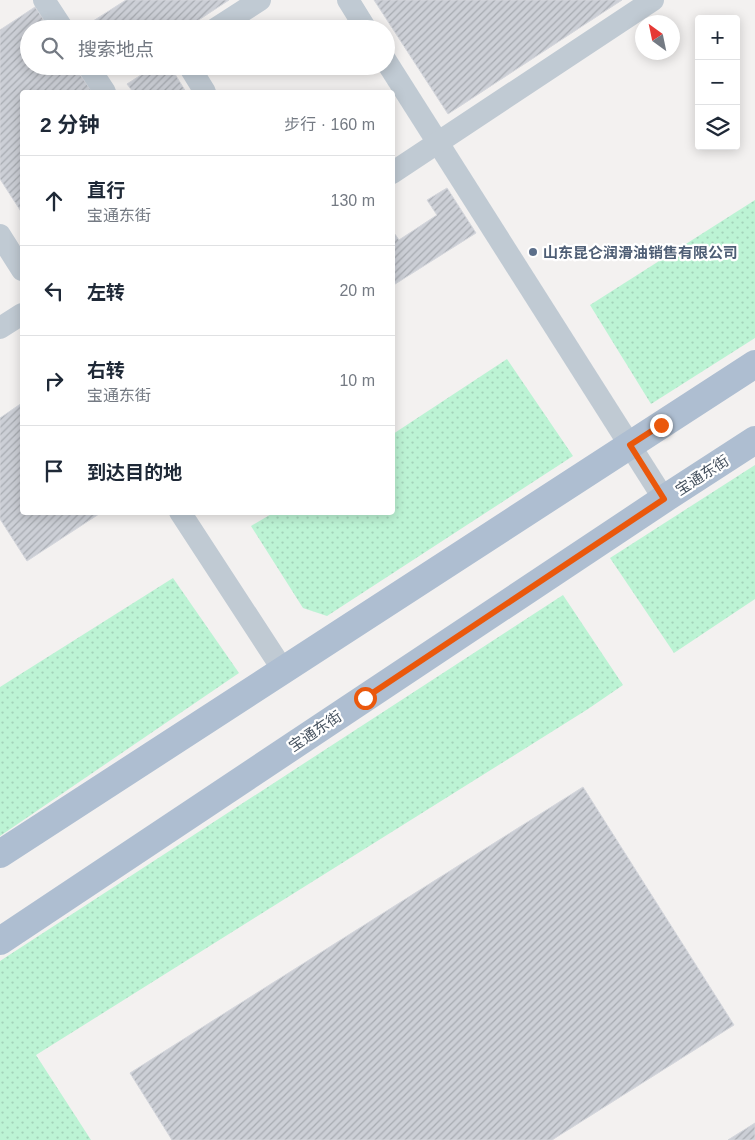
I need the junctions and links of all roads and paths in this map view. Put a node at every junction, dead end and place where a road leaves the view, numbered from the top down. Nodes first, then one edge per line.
1 (44, 0) edge
2 (260, 0) edge
3 (348, 0) edge
4 (653, 0) edge
5 (57, 20) edge
6 (229, 20) edge
7 (360, 20) edge
8 (94, 75) edge
9 (195, 75) edge
10 (395, 75) edge
11 (104, 90) edge
12 (204, 90) edge
13 (438, 143) junction
14 (395, 171) edge
15 (0, 236) edge
16 (20, 267) edge
17 (20, 315) edge
18 (0, 328) edge
19 (755, 364) edge
20 (755, 440) edge
21 (630, 445) junction
22 (664, 499) junction
23 (182, 515) edge
24 (283, 670) junction
25 (0, 854) edge
26 (0, 941) edge

1 - 5 lane
2 - 6 lane
3 - 7 lane
4 - 13 lane
8 - 11 lane
9 - 12 lane
10 - 13 lane
13 - 14 lane
13 - 21 lane
15 - 16 lane
17 - 18 lane
19 - 21 main road
20 - 22 main road, 宝通东街
21 - 22 lane
21 - 24 main road
22 - 26 main road, 宝通东街
23 - 24 lane
24 - 25 main road

